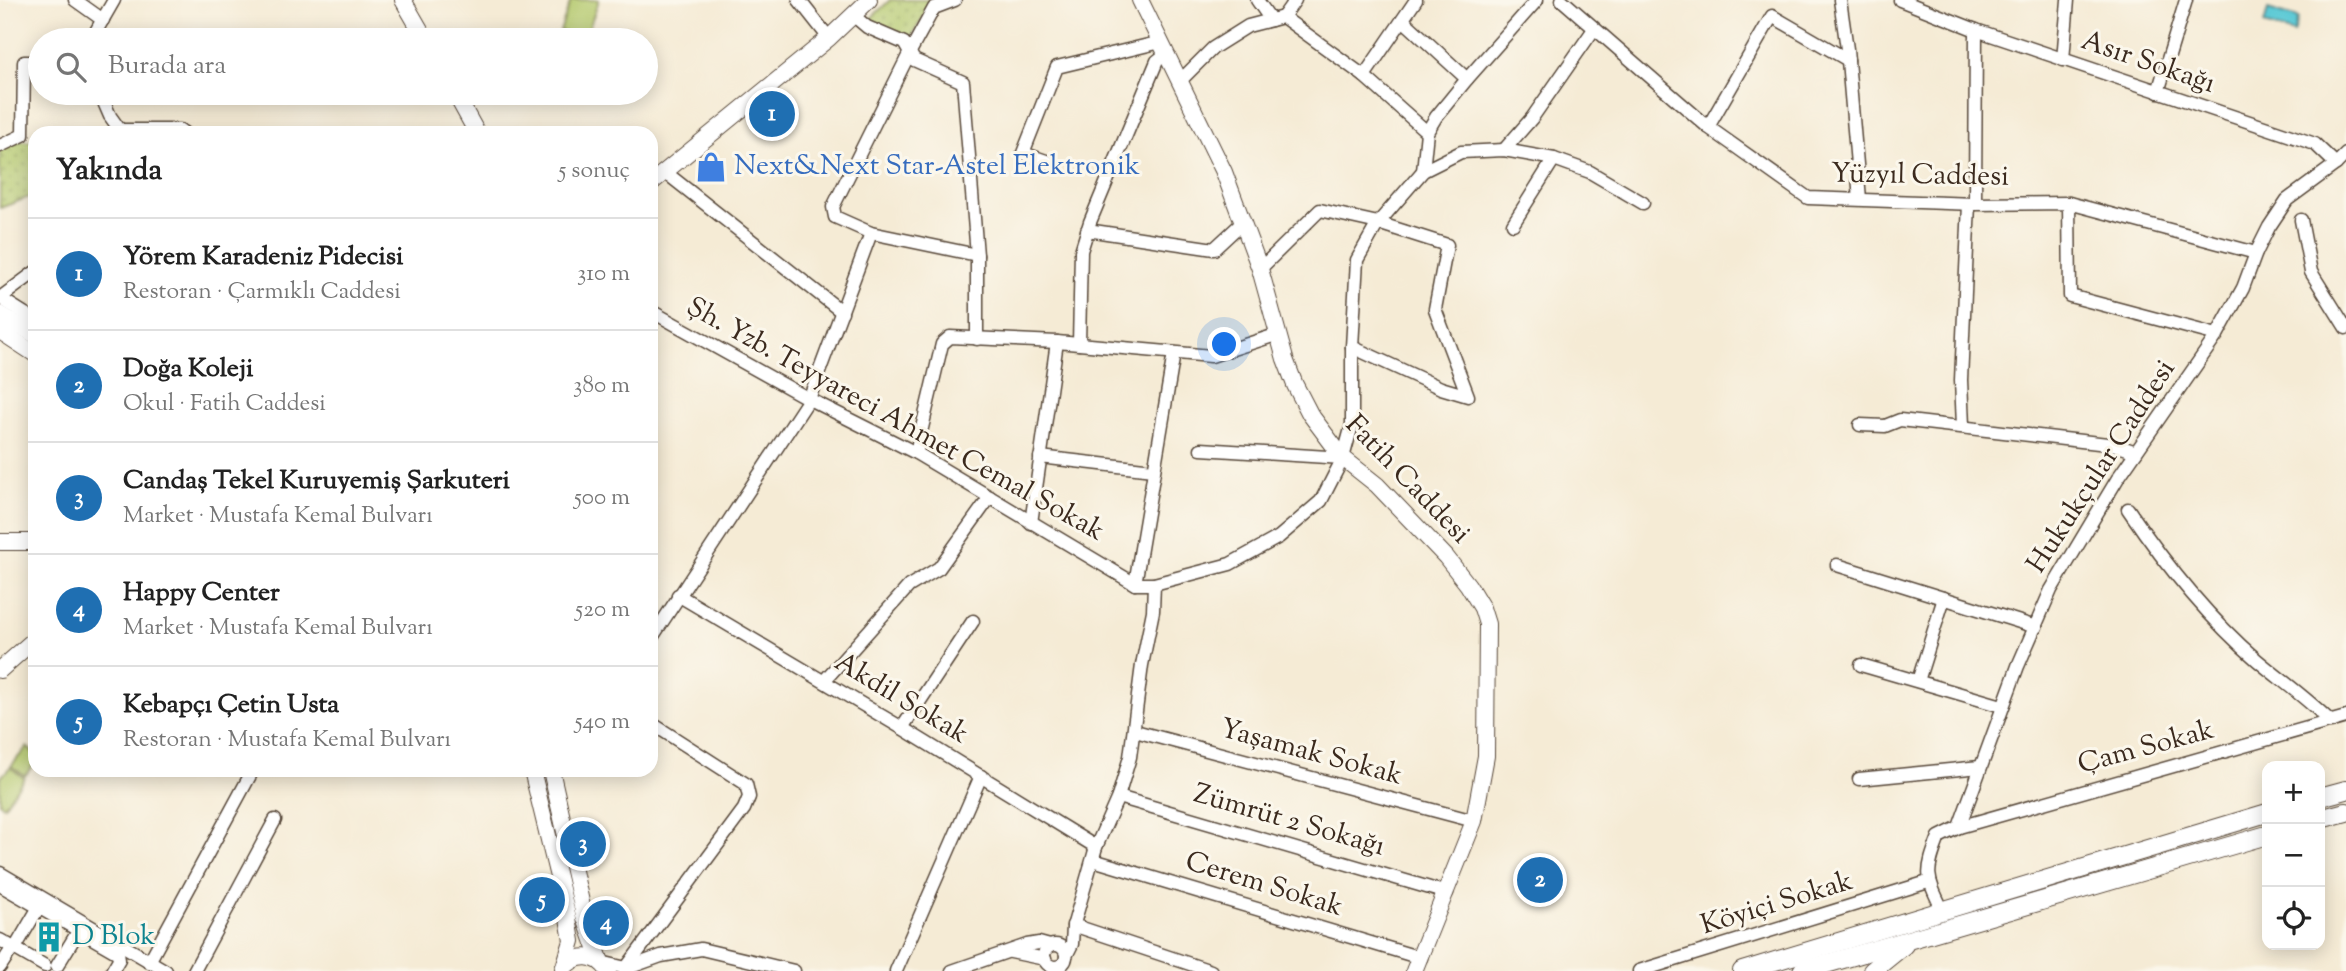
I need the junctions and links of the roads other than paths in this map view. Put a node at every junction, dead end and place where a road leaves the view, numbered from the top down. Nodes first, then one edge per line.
1 (75, 0) edge
2 (114, 0) edge
3 (403, 0) edge
4 (799, 0) edge
5 (870, 0) edge
6 (955, 0) edge
7 (1140, 0) edge
8 (1257, 0) edge
9 (1295, 0) edge
10 (1416, 0) edge
11 (1537, 0) edge
12 (1562, 0) edge
13 (1840, 0) edge
14 (1900, 0) edge
15 (2068, 0) edge
16 (2186, 0) edge
17 (854, 16) junction
18 (1277, 19) junction
19 (103, 20) junction
20 (1403, 20) junction
21 (98, 28) edge
22 (419, 28) edge
23 (1594, 29) junction
24 (1976, 30) junction
25 (829, 38) junction
26 (1164, 47) junction
27 (910, 52) junction
28 (2063, 60) junction
29 (1848, 61) junction
30 (28, 62) edge
31 (1364, 76) junction
32 (1466, 79) junction
33 (1181, 80) junction
34 (2158, 92) junction
35 (105, 105) edge
36 (462, 105) edge
37 (116, 126) edge
38 (473, 126) edge
39 (1708, 127) junction
40 (1427, 132) junction
41 (0, 146) edge
42 (1504, 150) junction
43 (2346, 154) edge
44 (1554, 159) junction
45 (1052, 163) dead end
46 (2336, 164) junction
47 (1423, 171) junction
48 (665, 172) junction
49 (658, 178) edge
50 (1860, 199) junction
51 (1643, 203) dead end
52 (2069, 203) junction
53 (1972, 204) junction
54 (2301, 220) dead end
55 (1242, 222) junction
56 (1378, 223) junction
57 (1513, 224) dead end
58 (1087, 230) junction
59 (871, 233) junction
60 (2256, 253) junction
61 (976, 255) junction
62 (1261, 269) junction
63 (28, 277) edge
64 (0, 298) edge
65 (842, 312) junction
66 (0, 314) edge
67 (658, 315) edge
68 (28, 316) edge
69 (2346, 328) edge
70 (0, 331) edge
71 (28, 331) edge
72 (1279, 334) junction
73 (2217, 335) junction
74 (977, 339) junction
75 (1057, 342) junction
76 (1079, 344) junction
77 (1352, 347) junction
78 (28, 349) edge
79 (1174, 353) junction
80 (809, 399) junction
81 (1860, 425) dead end
82 (1963, 426) junction
83 (1201, 449) dead end
84 (2136, 452) junction
85 (916, 453) junction
86 (1040, 457) junction
87 (1343, 458) junction
88 (1153, 470) junction
89 (990, 497) junction
90 (2127, 509) dead end
91 (1031, 523) junction
92 (0, 541) edge
93 (28, 541) edge
94 (1837, 565) dead end
95 (1135, 584) junction
96 (1154, 584) junction
97 (678, 596) junction
98 (1944, 598) junction
99 (973, 621) dead end
100 (2036, 627) junction
101 (658, 628) edge
102 (28, 645) edge
103 (1861, 664) dead end
104 (0, 670) edge
105 (824, 681) junction
106 (1918, 681) junction
107 (2002, 706) junction
108 (2346, 717) edge
109 (2331, 722) junction
110 (658, 727) edge
111 (902, 728) junction
112 (1135, 731) junction
113 (1980, 767) junction
114 (981, 776) junction
115 (249, 777) edge
116 (534, 777) edge
117 (552, 777) edge
118 (557, 777) edge
119 (1859, 779) dead end
120 (555, 790) junction
121 (2346, 790) edge
122 (2325, 796) edge
123 (1118, 797) junction
124 (2346, 812) edge
125 (2262, 814) edge
126 (2325, 818) edge
127 (275, 820) dead end
128 (1474, 821) junction
129 (1959, 827) junction
130 (2262, 836) edge
131 (1095, 853) junction
132 (0, 873) edge
133 (1928, 882) junction
134 (0, 884) edge
135 (1447, 892) junction
136 (39, 907) junction
137 (1942, 909) junction
138 (1073, 926) junction
139 (79, 930) junction
140 (1917, 937) junction
141 (0, 940) edge
142 (1052, 945) junction
143 (14, 948) junction
144 (1011, 952) junction
145 (149, 962) junction
146 (1065, 962) edge
147 (1046, 964) edge
148 (1418, 964) edge
149 (0, 967) edge
150 (605, 967) edge
151 (51, 968) edge
152 (563, 969) edge
153 (1655, 969) edge
154 (624, 970) edge
155 (112, 971) edge
156 (166, 971) edge
157 (194, 971) edge
158 (794, 971) edge
159 (896, 971) edge
160 (952, 971) edge
161 (1211, 971) edge
162 (1639, 971) edge
163 (1742, 971) edge
164 (1802, 971) edge
165 (1872, 971) edge

1 - 19 street
2 - 19 street
3 - 22 main road
4 - 25 street
5 - 17 main road
6 - 27 street
7 - 26 main road, Fatih Caddesi
8 - 18 street
9 - 18 street
10 - 20 street
11 - 32 street
12 - 23 street, Yüzyıl Caddesi
13 - 29 street
14 - 24 street, Asır Sokağı
15 - 28 street
16 - 34 street
17 - 25 main road
17 - 27 street
18 - 31 street
18 - 33 street
19 - 21 street
20 - 31 street
20 - 32 street
23 - 39 street, Yüzyıl Caddesi
23 - 42 street
24 - 28 street, Asır Sokağı
24 - 53 street
25 - 48 main road
26 - 33 main road, Fatih Caddesi
26 - 45 street
26 - 58 street
27 - 59 street
27 - 61 street
28 - 34 street, Asır Sokağı
29 - 39 street
29 - 50 street
30 - 41 street
31 - 40 street
32 - 40 street
33 - 55 main road, Fatih Caddesi
34 - 46 street, Asır Sokağı
35 - 37 street
36 - 38 main road
39 - 50 street, Yüzyıl Caddesi
40 - 47 street
42 - 44 street
42 - 47 street
43 - 46 street, Hukukçular Caddesi
44 - 51 street
44 - 57 street
46 - 60 street, Hukukçular Caddesi
47 - 56 street
48 - 49 main road
48 - 65 street
50 - 53 street, Yüzyıl Caddesi
52 - 53 street, Yüzyıl Caddesi
52 - 60 street, Yüzyıl Caddesi
52 - 73 street
53 - 82 street
54 - 69 street
55 - 58 street
55 - 62 main road, Fatih Caddesi
56 - 62 street
56 - 77 street
56 - 77 street
58 - 76 street
59 - 61 street
59 - 65 street
60 - 73 street, Hukukçular Caddesi
61 - 74 street
62 - 72 main road, Fatih Caddesi
63 - 64 street
64 - 68 street
65 - 80 street
66 - 71 main road
67 - 80 street, Şh. Yzb. Teyyareci Ahmet Cemal Sokak
70 - 78 main road
72 - 79 street
72 - 87 main road, Fatih Caddesi
73 - 84 street, Hukukçular Caddesi
74 - 75 street
74 - 85 street
75 - 76 street
75 - 86 street
76 - 79 street
77 - 87 street
79 - 88 street
80 - 85 street, Şh. Yzb. Teyyareci Ahmet Cemal Sokak
80 - 97 street
81 - 82 street
82 - 84 street
83 - 87 street
84 - 100 street, Hukukçular Caddesi
85 - 89 street, Şh. Yzb. Teyyareci Ahmet Cemal Sokak
86 - 88 street
86 - 91 street
87 - 96 street
87 - 128 main road, Fatih Caddesi
88 - 95 street
89 - 91 street, Şh. Yzb. Teyyareci Ahmet Cemal Sokak
89 - 105 street
90 - 109 street
91 - 95 street, Şh. Yzb. Teyyareci Ahmet Cemal Sokak
92 - 93 main road
94 - 98 street
95 - 96 street
96 - 112 street
97 - 101 street
97 - 105 street, Akdil Sokak
98 - 100 street
98 - 106 street
99 - 111 street
100 - 107 street, Hukukçular Caddesi
102 - 104 main road
103 - 106 street
105 - 111 street, Akdil Sokak
106 - 107 street
107 - 113 street, Hukukçular Caddesi
108 - 109 street, Çam Sokak
109 - 129 street, Çam Sokak
110 - 154 street
111 - 114 street, Akdil Sokak
112 - 123 street
112 - 128 street, Yaşamak Sokak
113 - 119 street
113 - 129 street, Hukukçular Caddesi
114 - 131 street, Akdil Sokak
114 - 159 street
115 - 145 street
116 - 152 main road
117 - 120 main road
118 - 120 street
120 - 150 main road
121 - 122 highway
123 - 131 street
123 - 135 street, Zümrüt 2 Sokağı
124 - 126 highway
125 - 137 highway
127 - 157 street
128 - 135 main road, Fatih Caddesi
129 - 133 street, Hukukçular Caddesi
130 - 140 highway
131 - 138 street
131 - 148 street, Cerem Sokak
132 - 145 street
133 - 137 street
133 - 153 street, Köyiçi Sokak
134 - 136 street
135 - 148 main road, Fatih Caddesi
136 - 139 street
136 - 143 street
137 - 163 highway
138 - 142 street
138 - 146 street
138 - 161 street
139 - 151 street
139 - 155 street
140 - 164 highway
140 - 165 highway
141 - 143 street
142 - 144 street
142 - 146 street
142 - 147 street
143 - 149 street
143 - 151 street
144 - 147 street
144 - 160 street
145 - 156 street
146 - 147 street
150 - 152 main road
150 - 154 street
153 - 162 street, Köyiçi Sokak
154 - 158 street

